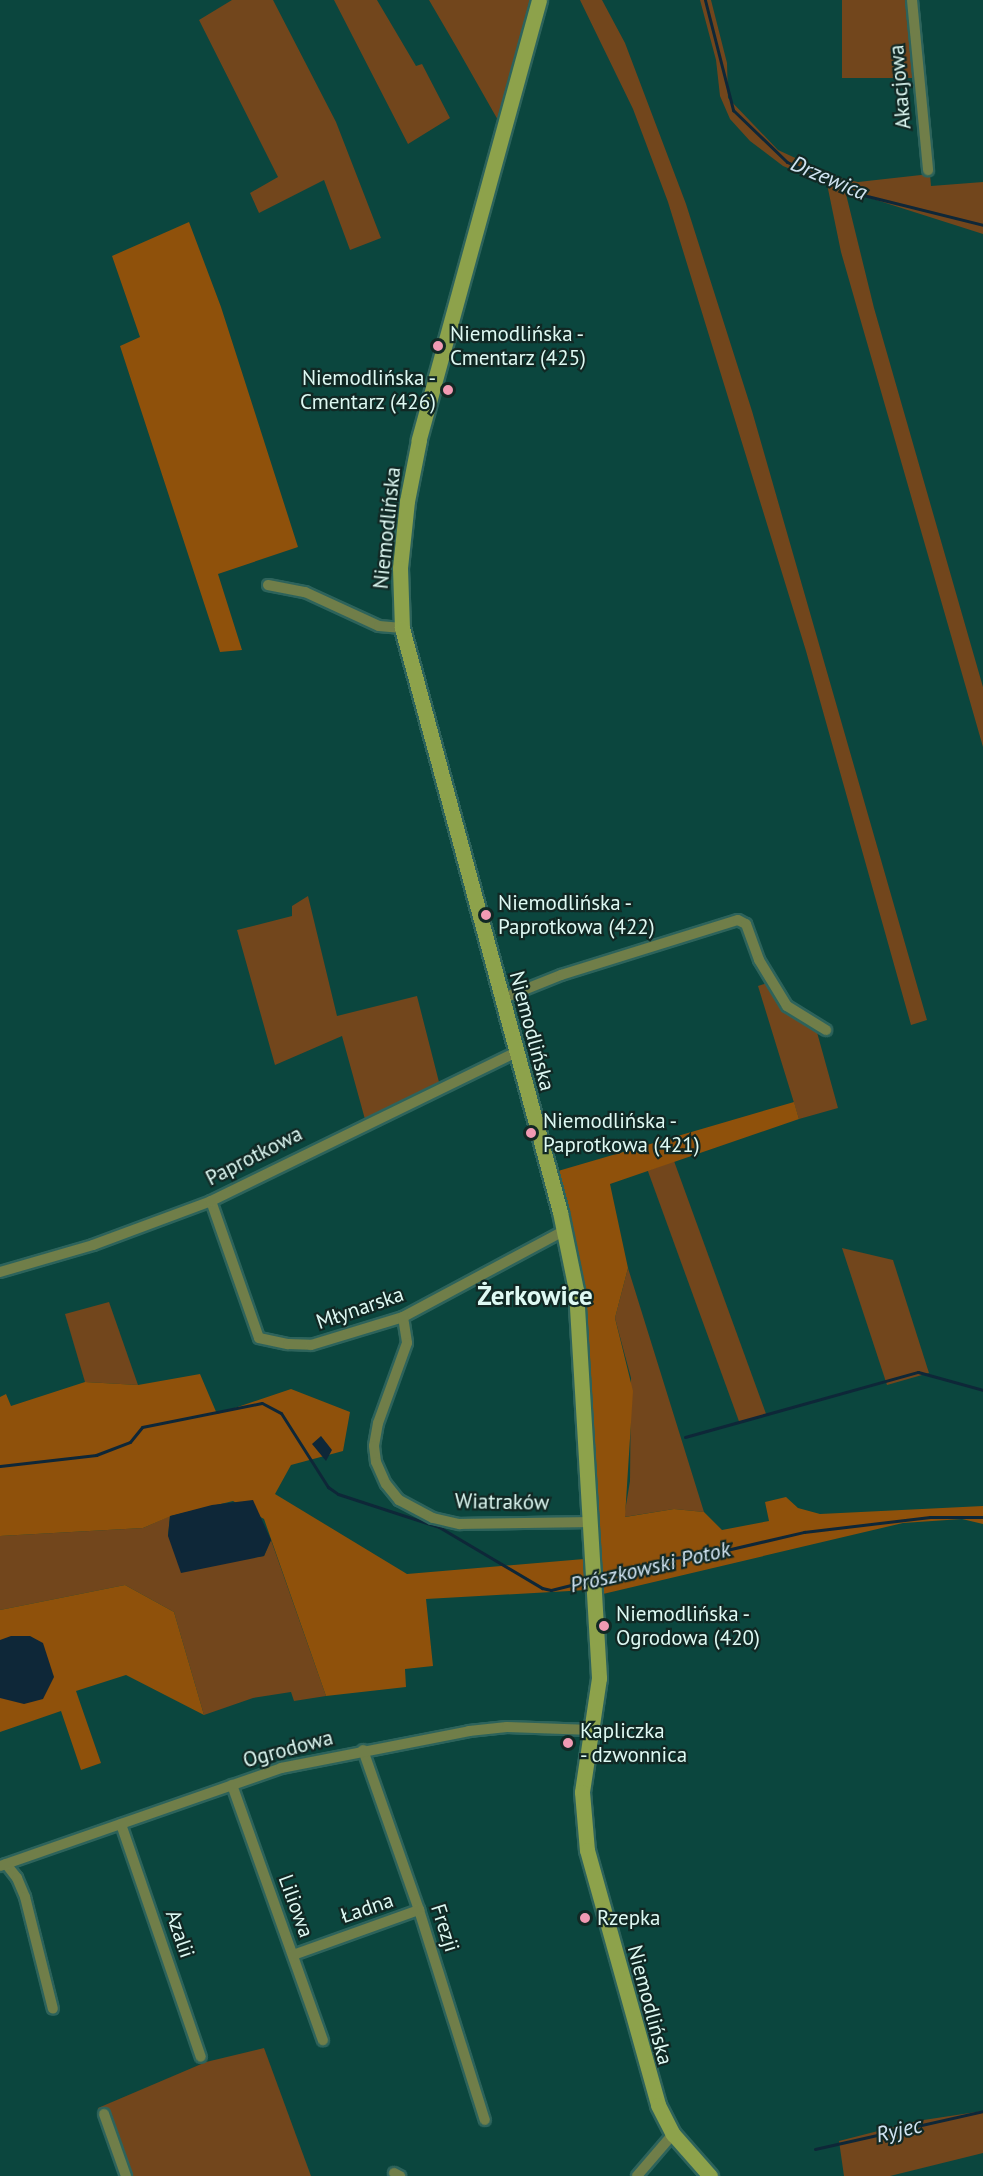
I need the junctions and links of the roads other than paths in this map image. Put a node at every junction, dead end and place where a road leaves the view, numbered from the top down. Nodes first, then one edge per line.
1 (539, 0) edge
2 (912, 0) edge
3 (928, 170) dead end
4 (268, 585) dead end
5 (402, 628) junction
6 (501, 999) junction
7 (826, 1030) dead end
8 (516, 1052) junction
9 (211, 1201) junction
10 (565, 1230) junction
11 (0, 1272) edge
12 (403, 1317) junction
13 (589, 1521) junction
14 (592, 1730) junction
15 (363, 1750) junction
16 (232, 1785) junction
17 (121, 1824) junction
18 (3, 1865) edge
19 (420, 1910) junction
20 (292, 1954) junction
21 (53, 2009) dead end
22 (323, 2040) dead end
23 (201, 2057) dead end
24 (104, 2114) dead end
25 (485, 2120) dead end
26 (673, 2134) junction
27 (126, 2176) edge
28 (637, 2176) edge
29 (710, 2176) edge

1 - 5 main road, Niemodlińska
2 - 3 street, Akacjowa
4 - 5 street
5 - 6 main road, Niemodlińska
6 - 7 street
6 - 8 main road, Niemodlińska
8 - 9 street, Paprotkowa
8 - 10 main road, Niemodlińska
9 - 11 street, Paprotkowa
9 - 12 street, Młynarska
10 - 12 street, Młynarska
10 - 13 main road, Niemodlińska
12 - 13 street, Wiatraków
13 - 14 main road, Niemodlińska
14 - 15 street, Ogrodowa
14 - 26 main road, Niemodlińska
15 - 16 street, Ogrodowa
15 - 19 street, Frezji
16 - 17 street, Ogrodowa
16 - 20 street, Liliowa
17 - 18 street, Ogrodowa
17 - 23 street, Azalii
18 - 21 street, Ogrodowa
19 - 20 street, Ładna
19 - 25 street, Frezji
20 - 22 street, Liliowa
24 - 27 street
26 - 28 street
26 - 29 main road, Niemodlińska

